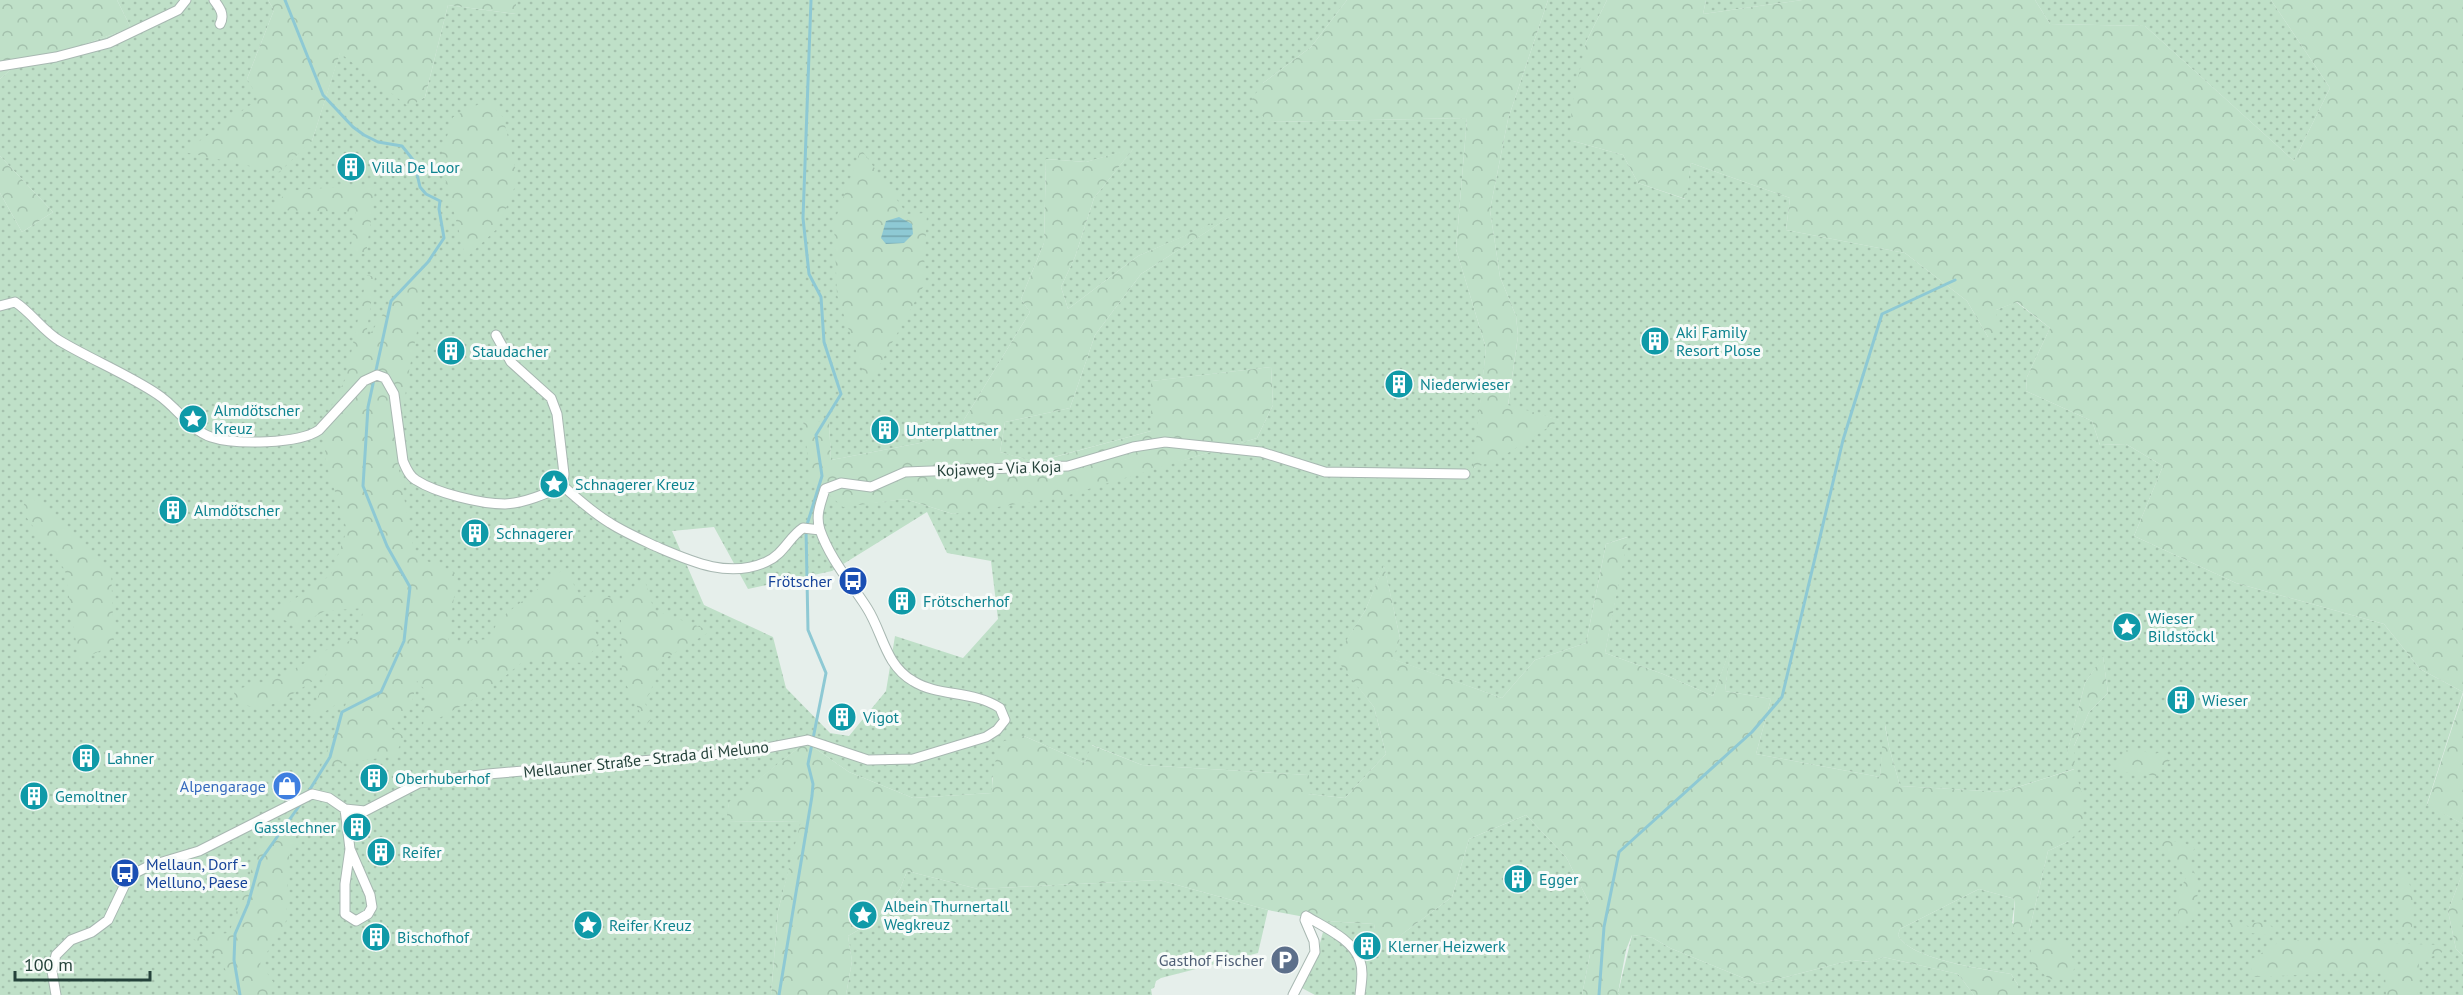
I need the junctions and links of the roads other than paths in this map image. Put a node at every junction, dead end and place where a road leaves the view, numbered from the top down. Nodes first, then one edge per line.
1 (186, 0) edge
2 (214, 0) edge
3 (220, 24) dead end
4 (0, 66) edge
5 (0, 306) edge
6 (496, 335) dead end
7 (1465, 474) dead end
8 (563, 486) junction
9 (812, 528) junction
10 (345, 809) junction
11 (350, 849) junction
12 (56, 995) edge
13 (1293, 995) edge
14 (1360, 995) edge

1 - 4 street
2 - 3 street
5 - 8 street
6 - 8 street
7 - 9 street, Kojaweg - Via Koja
8 - 9 street
9 - 10 street, Mellauner Straße - Strada di Meluno
10 - 11 street
10 - 12 street
11 - 11 street
13 - 14 street

